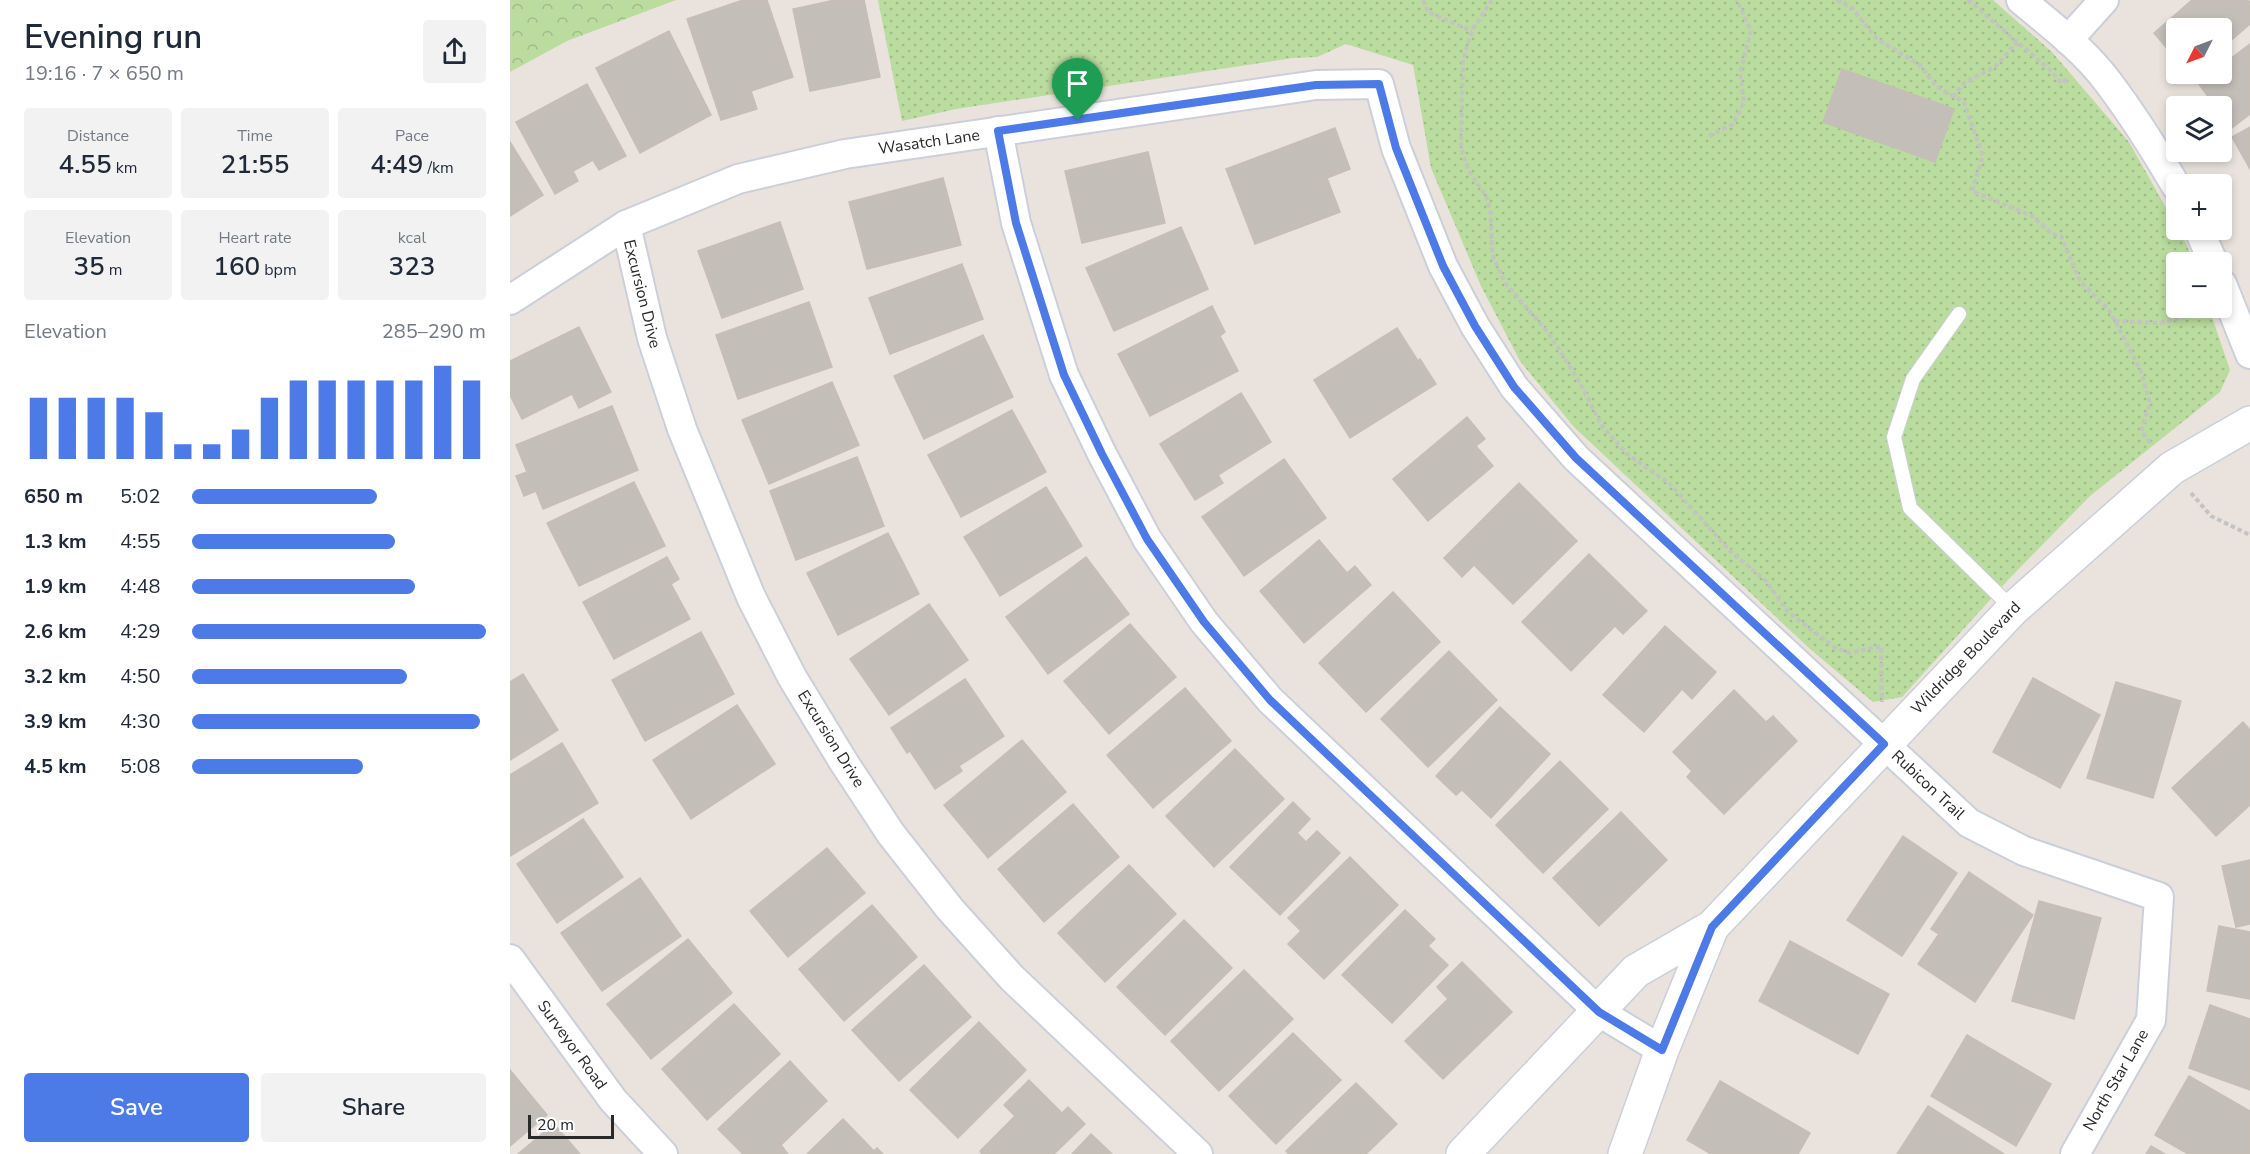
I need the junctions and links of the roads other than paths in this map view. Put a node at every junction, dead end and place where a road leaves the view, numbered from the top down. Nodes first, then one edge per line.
1 (2021, 0) edge
2 (2104, 0) edge
3 (2068, 40) junction
4 (1379, 84) joint
5 (998, 131) junction
6 (2169, 174) edge
7 (626, 225) junction
8 (510, 300) edge
9 (1959, 314) dead end
10 (2230, 318) edge
11 (2250, 354) edge
12 (2250, 423) edge
13 (2013, 609) junction
14 (1884, 744) junction
15 (2159, 897) joint
16 (1712, 927) junction
17 (510, 959) edge
18 (1599, 1012) junction
19 (1662, 1050) junction
20 (663, 1154) edge
21 (1198, 1154) edge
22 (1463, 1154) edge
23 (1624, 1154) edge
24 (2074, 1154) edge

1 - 3 street
2 - 3 street
3 - 6 street
4 - 5 street, Wasatch Lane
4 - 14 street, Rubicon Trail
5 - 7 street, Wasatch Lane
5 - 18 street
7 - 8 street, Wasatch Lane
7 - 21 street, Excursion Drive
9 - 13 lane
10 - 11 street
12 - 13 street, Wildridge Boulevard
13 - 14 street, Wildridge Boulevard
14 - 15 street, Rubicon Trail
14 - 16 street, Wildridge Boulevard
15 - 24 street, North Star Lane
16 - 18 street, Wildridge Boulevard
16 - 19 street, Wildridge Boulevard
17 - 20 street, Surveyor Road
18 - 19 street
18 - 22 street, Wildridge Boulevard
19 - 23 street, Wildridge Boulevard

